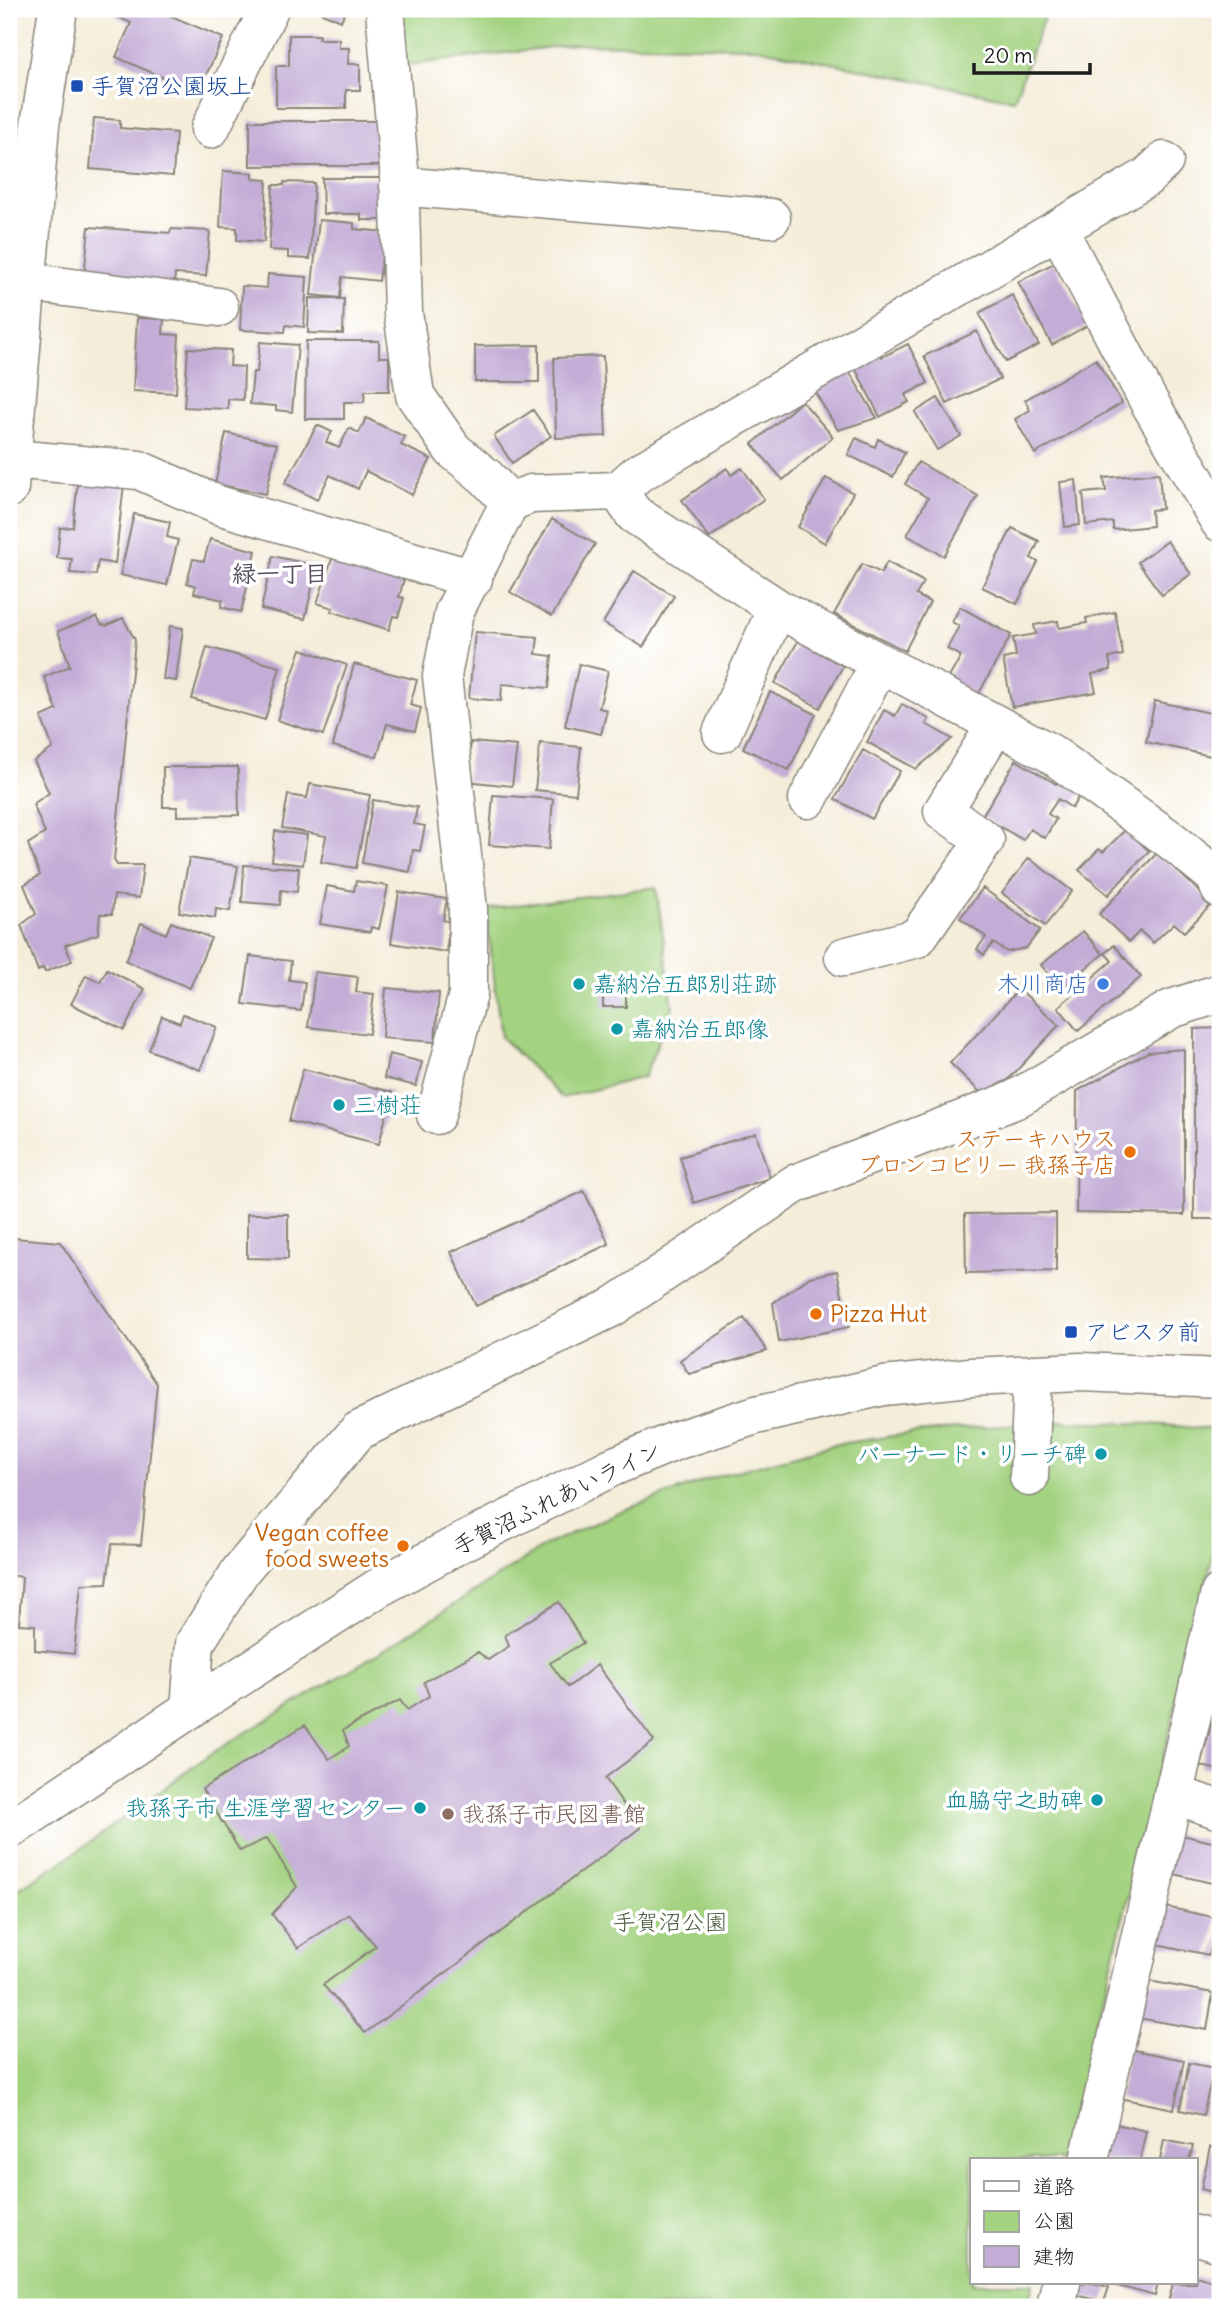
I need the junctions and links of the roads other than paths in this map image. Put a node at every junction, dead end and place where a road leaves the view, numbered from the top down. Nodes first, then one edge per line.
1 (58, 9) edge
2 (269, 9) edge
3 (385, 9) edge
4 (209, 130) dead end
5 (1164, 161) dead end
6 (399, 186) junction
7 (771, 219) dead end
8 (1058, 229) junction
9 (26, 282) junction
10 (219, 307) dead end
11 (10, 474) edge
12 (618, 491) junction
13 (510, 502) junction
14 (1220, 522) edge
15 (473, 579) junction
16 (777, 608) junction
17 (880, 663) junction
18 (996, 725) junction
19 (722, 733) dead end
20 (808, 799) dead end
21 (1220, 890) edge
22 (844, 957) dead end
23 (1220, 993) edge
24 (436, 1115) dead end
25 (1033, 1374) junction
26 (1220, 1378) edge
27 (1029, 1477) dead end
28 (1220, 1593) edge
29 (190, 1709) junction
30 (1173, 1794) junction
31 (1220, 1810) edge
32 (9, 1830) edge
33 (1088, 2158) edge
34 (1198, 2236) edge
35 (1220, 2243) edge
36 (1061, 2284) edge
37 (1056, 2307) edge

1 - 9 street
2 - 4 street
3 - 6 street
5 - 8 street
6 - 7 street
6 - 13 street
8 - 12 street
8 - 14 street
9 - 10 street
9 - 11 street
11 - 15 street
12 - 13 street
12 - 16 street
13 - 15 street
15 - 24 street
16 - 17 street
16 - 19 street
17 - 18 street
17 - 20 street
18 - 21 street
18 - 22 street
23 - 29 street
25 - 26 street, 手賀沼ふれあいライン
25 - 27 street
25 - 29 street, 手賀沼ふれあいライン
28 - 30 street
29 - 32 street, 手賀沼ふれあいライン
30 - 31 street
30 - 33 street
34 - 35 street
36 - 37 street

